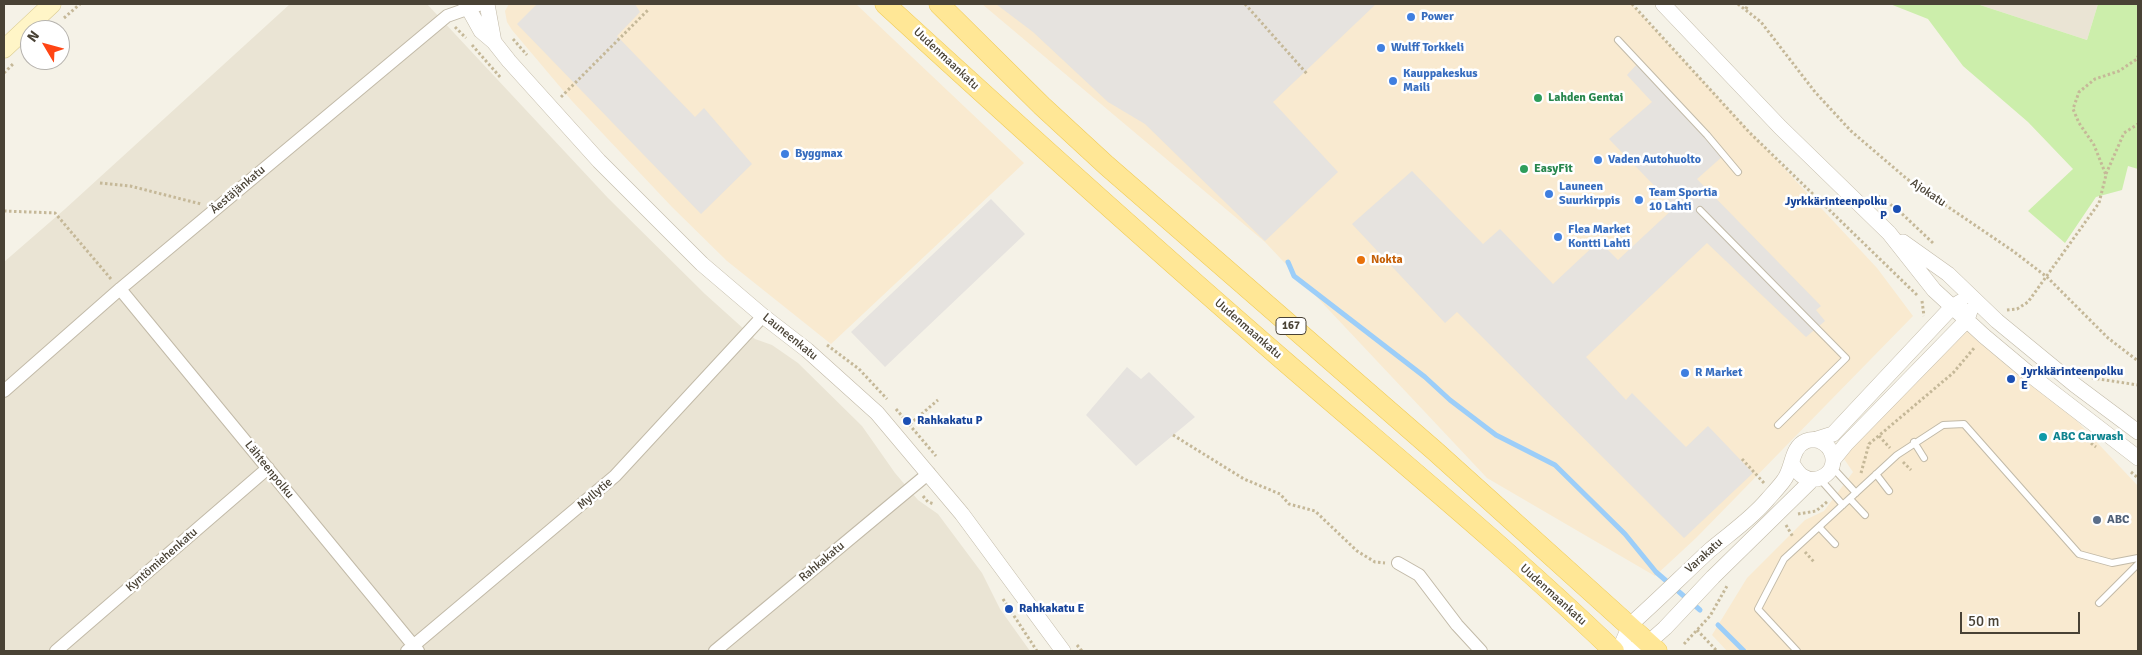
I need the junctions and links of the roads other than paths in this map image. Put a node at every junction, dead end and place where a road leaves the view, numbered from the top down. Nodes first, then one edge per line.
1 (52, 4) edge
2 (487, 4) edge
3 (885, 4) edge
4 (939, 4) edge
5 (1663, 4) edge
6 (471, 5) edge
7 (1618, 40) dead end
8 (494, 42) junction
9 (4, 49) edge
10 (1738, 172) dead end
11 (1700, 210) dead end
12 (1889, 233) junction
13 (120, 289) junction
14 (1972, 297) junction
15 (1952, 307) junction
16 (763, 316) junction
17 (1967, 320) junction
18 (4, 391) edge
19 (1778, 425) dead end
20 (2138, 432) edge
21 (1814, 440) junction
22 (1914, 442) junction
23 (1924, 458) dead end
24 (2138, 458) edge
25 (1792, 463) junction
26 (1832, 464) junction
27 (268, 468) junction
28 (929, 473) junction
29 (1876, 474) junction
30 (1816, 479) junction
31 (1889, 491) dead end
32 (1856, 493) junction
33 (1850, 499) junction
34 (1843, 505) junction
35 (1865, 515) dead end
36 (1819, 527) junction
37 (1835, 544) dead end
38 (2138, 558) edge
39 (1398, 562) road end
40 (2138, 564) edge
41 (2099, 603) dead end
42 (1630, 625) junction
43 (1653, 647) edge
44 (413, 649) edge
45 (1060, 650) edge
46 (56, 651) edge
47 (715, 651) edge
48 (1481, 651) edge
49 (1614, 651) edge
50 (1619, 651) edge
51 (1628, 651) edge
52 (1797, 651) edge

1 - 9 main road
2 - 8 street, Launeenkatu
3 - 49 main road, Uudenmaankatu / 167
4 - 42 main road, 167
5 - 12 street
6 - 8 street, Launeenkatu
6 - 13 street, Äestäjänkatu
7 - 10 lane
8 - 16 street, Launeenkatu
11 - 19 lane
12 - 14 street
12 - 15 street
13 - 18 street, Äestäjänkatu
13 - 27 street, Lähteenpolku
14 - 15 street
14 - 17 street
14 - 20 street
15 - 17 street
15 - 21 street
16 - 28 street, Launeenkatu
16 - 44 street, Myllytie
17 - 24 street
17 - 26 street
21 - 25 street
21 - 26 street
22 - 23 lane
22 - 29 lane
22 - 38 lane
25 - 30 street
25 - 42 street, Varakatu
26 - 30 street
26 - 32 lane
27 - 44 street, Lähteenpolku
27 - 46 street, Kyntömiehenkatu
28 - 45 street, Launeenkatu
28 - 47 street, Rahkakatu
29 - 31 lane
29 - 32 lane
30 - 34 lane
30 - 43 street, Varakatu
32 - 33 lane
33 - 34 lane
33 - 35 lane
34 - 36 lane
36 - 37 lane
36 - 52 lane
39 - 48 street
40 - 41 lane
42 - 43 main road, 167
42 - 50 street, Varakatu
43 - 51 street, Varakatu

